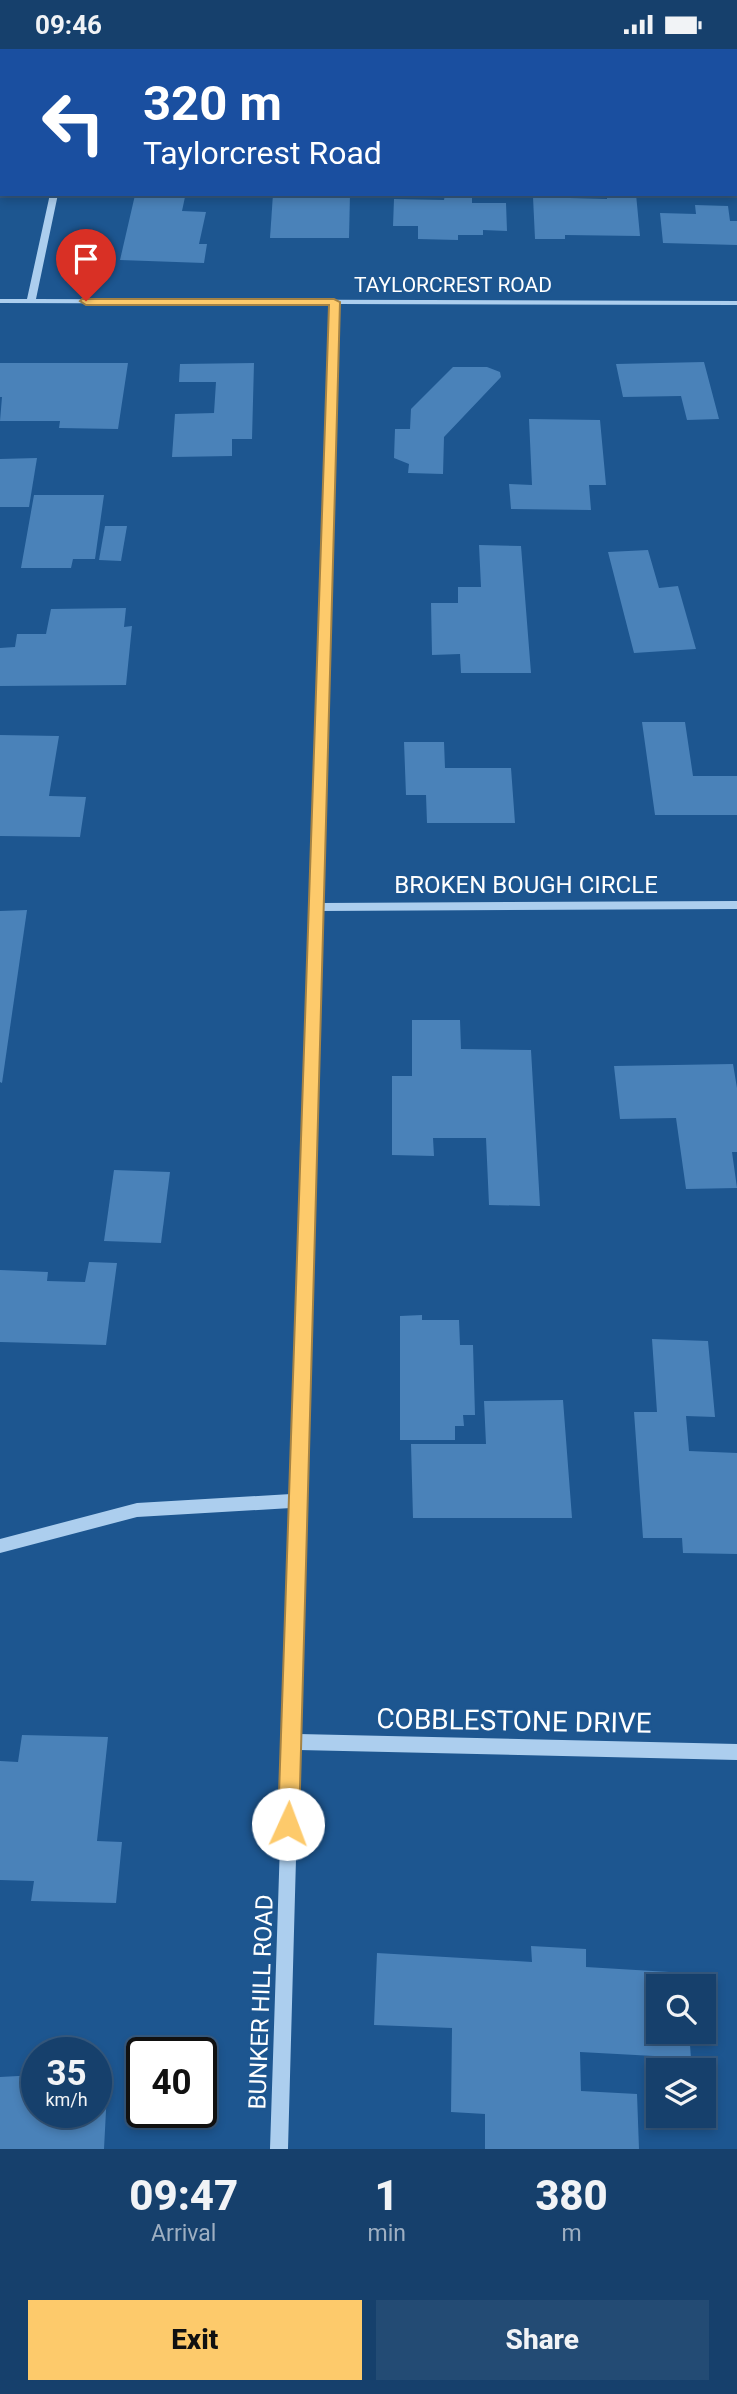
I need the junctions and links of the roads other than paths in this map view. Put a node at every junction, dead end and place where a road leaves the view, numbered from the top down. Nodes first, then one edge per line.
1 (54, 196) edge
2 (0, 301) edge
3 (31, 301) junction
4 (334, 302) junction
5 (737, 303) edge
6 (737, 905) edge
7 (314, 907) junction
8 (298, 1501) junction
9 (0, 1546) edge
10 (291, 1742) junction
11 (737, 1752) edge
12 (279, 2149) edge

1 - 3 street
2 - 3 street, TAYLORCREST ROAD
3 - 4 street, TAYLORCREST ROAD
4 - 5 street, TAYLORCREST ROAD
4 - 7 street, BUNKER HILL ROAD
6 - 7 street, BROKEN BOUGH CIRCLE
7 - 8 street, BUNKER HILL ROAD
8 - 9 street
8 - 10 street, BUNKER HILL ROAD
10 - 11 street, COBBLESTONE DRIVE
10 - 12 street, BUNKER HILL ROAD

